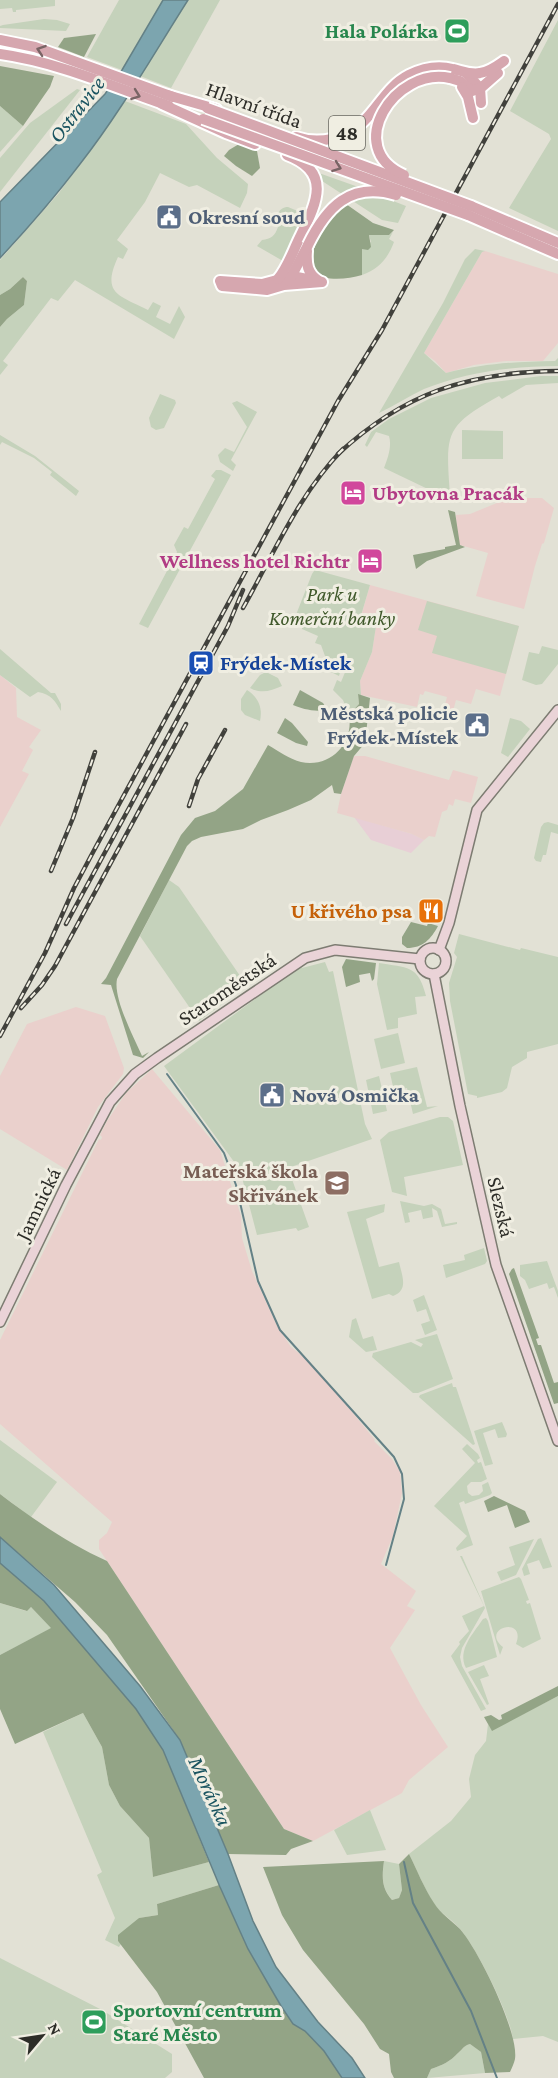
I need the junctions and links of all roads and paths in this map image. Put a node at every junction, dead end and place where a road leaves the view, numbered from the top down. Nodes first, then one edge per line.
1 (0, 40) edge
2 (0, 54) edge
3 (504, 61) dead end
4 (498, 73) dead end
5 (459, 79) junction
6 (480, 88) junction
7 (165, 99) junction
8 (481, 103) dead end
9 (205, 114) junction
10 (472, 117) dead end
11 (470, 211) junction
12 (537, 239) junction
13 (558, 239) edge
14 (558, 243) edge
15 (304, 244) junction
16 (558, 254) edge
17 (558, 260) edge
18 (287, 263) junction
19 (292, 276) junction
20 (281, 282) junction
21 (303, 282) junction
22 (322, 282) junction
23 (558, 710) edge
24 (439, 950) junction
25 (420, 959) junction
26 (434, 974) junction
27 (93, 1135) joint
28 (0, 1322) edge
29 (558, 1441) edge

7 -> 1 main road, 48
2 -> 7 main road, 48
3 - 5 main road, 48
4 - 6 main road
5 - 6 main road, 48
5 - 9 main road, 48, bridge
5 - 10 main road
5 - 11 main road, 48, bridge
6 - 8 main road
7 - 9 main road, 48
9 - 11 main road, Hlavní třída / 48, bridge
9 - 15 main road, 48, bridge
11 - 12 main road, Hlavní třída / 48
11 - 15 main road, 48, bridge
12 - 13 main road, 48
12 - 14 main road, Hlavní třída / 48
12 - 16 main road, 48
12 - 17 main road, 48
15 - 18 main road, 48
15 - 19 main road, 48
15 - 22 main road
18 - 19 main road
18 - 20 main road, 48
19 - 20 main road, 48
19 - 21 main road
19 - 22 main road
20 - 21 main road
21 - 22 main road
23 - 24 main road
24 - 25 main road
24 - 26 main road
25 - 26 main road
25 - 27 main road, Staroměstská
26 - 29 main road, Slezská
27 - 28 main road, Jamnická

